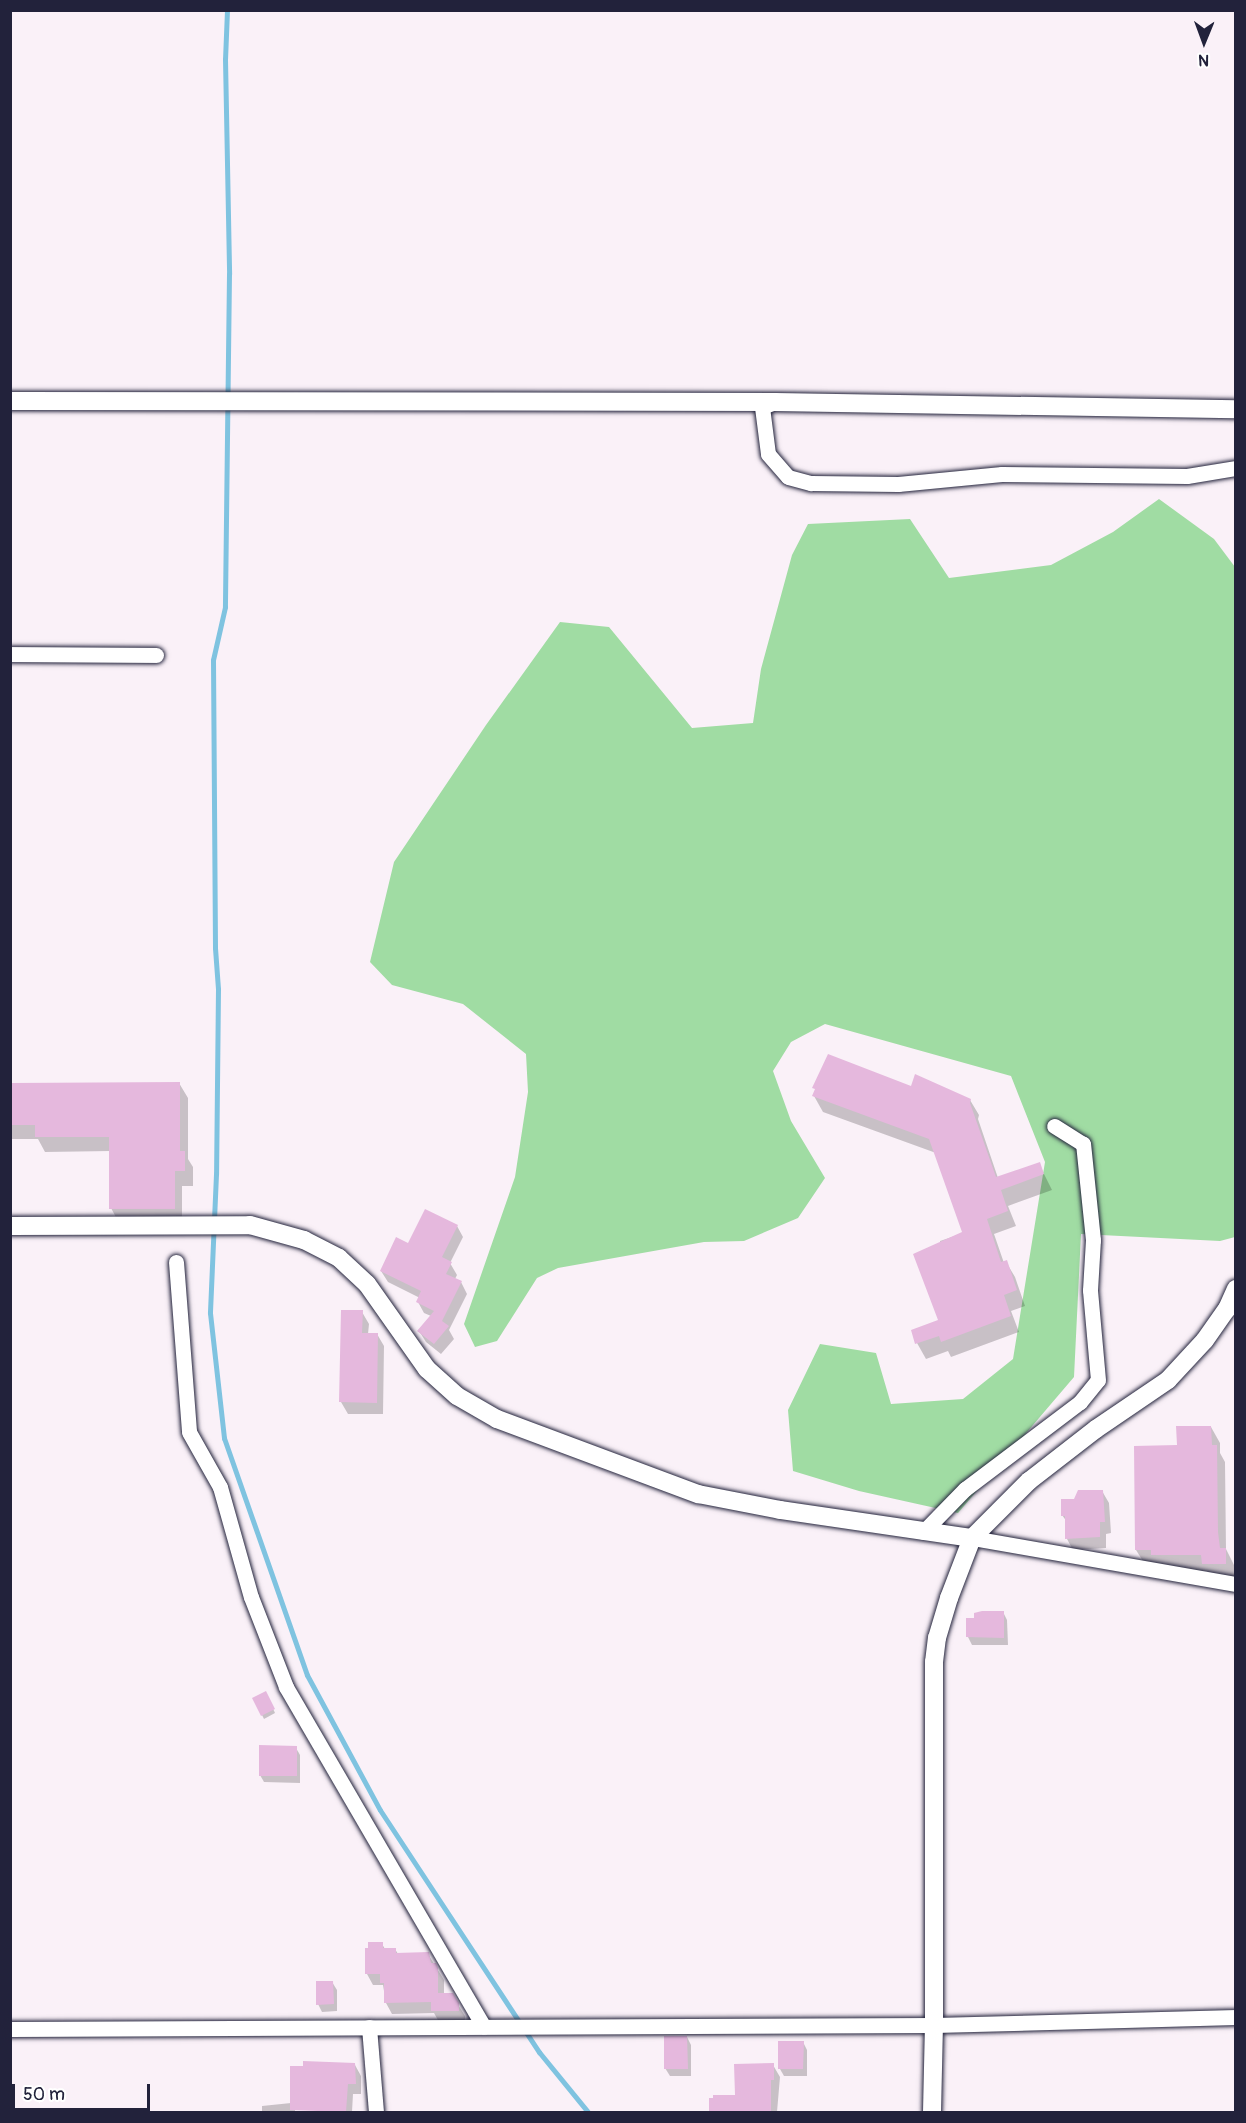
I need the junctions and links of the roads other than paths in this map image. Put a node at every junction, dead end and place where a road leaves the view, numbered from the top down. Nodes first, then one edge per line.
1 (10, 401) edge
2 (775, 402) junction
3 (1236, 409) edge
4 (1236, 468) edge
5 (10, 654) edge
6 (156, 655) dead end
7 (1054, 1126) dead end
8 (10, 1226) edge
9 (177, 1262) dead end
10 (1236, 1289) edge
11 (923, 1532) junction
12 (972, 1538) junction
13 (1236, 1584) edge
14 (1236, 2017) edge
15 (934, 2025) junction
16 (369, 2027) junction
17 (484, 2027) junction
18 (10, 2029) edge
19 (376, 2112) edge
20 (932, 2112) edge

1 - 2 street
2 - 3 street
2 - 4 street
5 - 6 street
7 - 11 street
8 - 11 street
9 - 17 street
10 - 12 street
11 - 12 street
12 - 13 street
12 - 15 street
14 - 15 street
15 - 17 street
15 - 20 street
16 - 17 street
16 - 18 street
16 - 19 street

